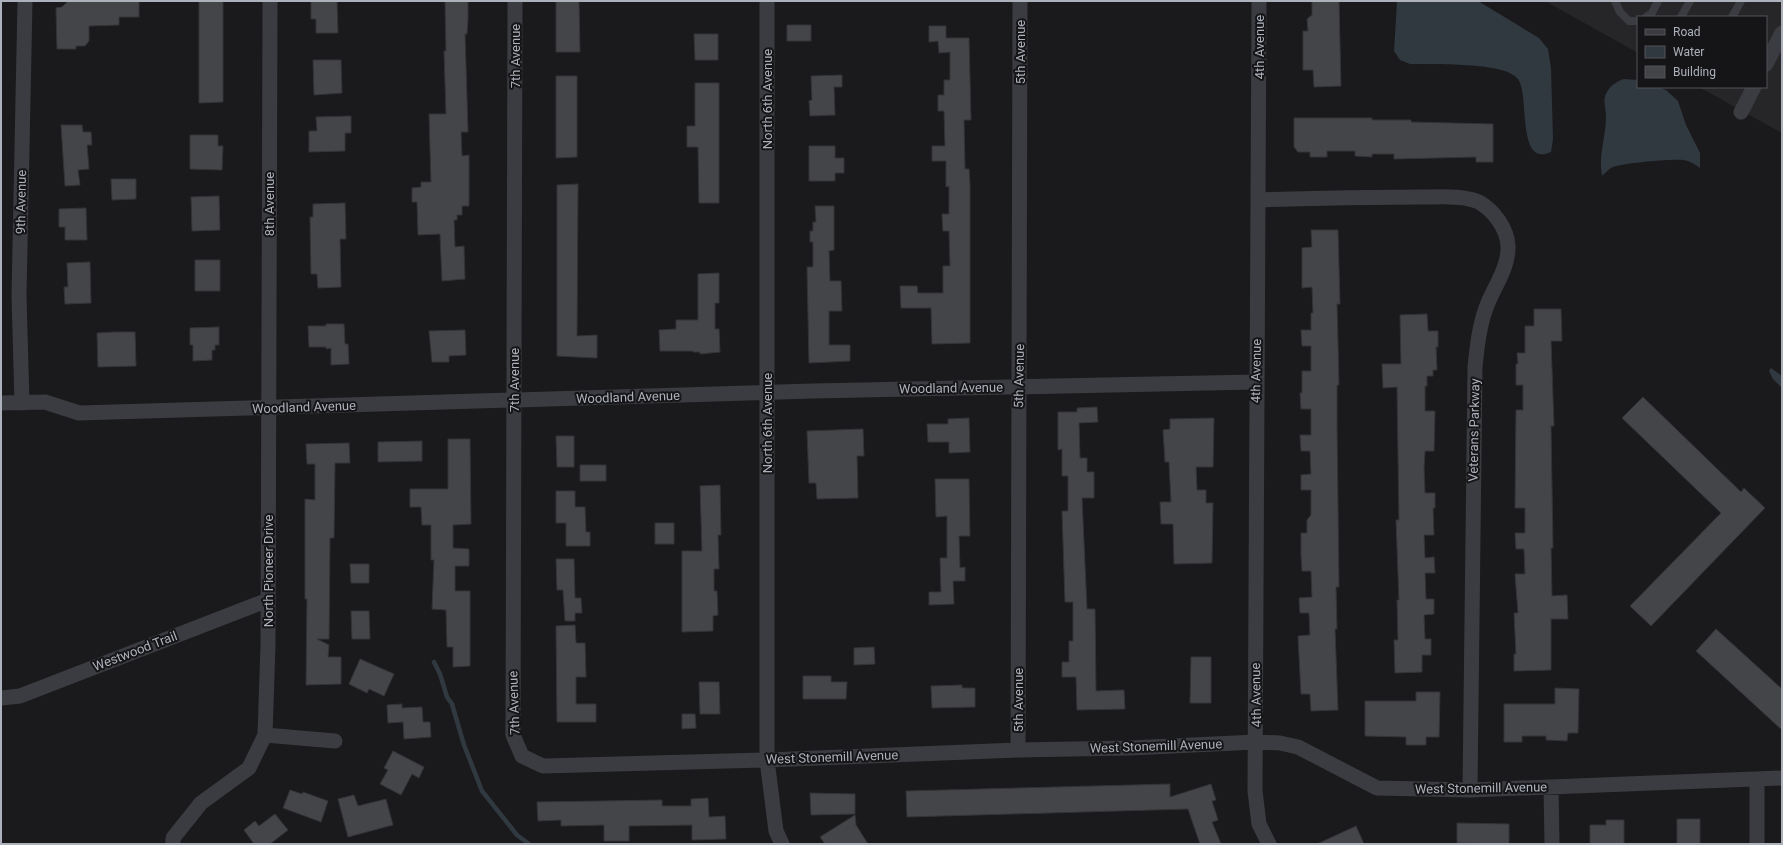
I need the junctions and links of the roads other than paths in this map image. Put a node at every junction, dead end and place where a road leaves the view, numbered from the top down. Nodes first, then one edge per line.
1 (25, 1) edge
2 (270, 1) edge
3 (516, 1) edge
4 (767, 1) edge
5 (1020, 1) edge
6 (1259, 1) edge
7 (1615, 1) edge
8 (1658, 1) edge
9 (1690, 1) edge
10 (1741, 1) edge
11 (1648, 16) edge
12 (1682, 16) edge
13 (1733, 16) edge
14 (1637, 21) edge
15 (1782, 33) edge
16 (1767, 62) edge
17 (1753, 88) edge
18 (1741, 112) dead end
19 (1258, 200) junction
20 (1256, 382) junction
21 (1018, 386) junction
22 (767, 392) junction
23 (514, 401) junction
24 (1, 403) edge
25 (22, 403) junction
26 (269, 408) junction
27 (268, 600) junction
28 (1, 698) edge
29 (265, 735) junction
30 (335, 741) dead end
31 (1256, 742) junction
32 (1018, 750) junction
33 (522, 756) joint
34 (767, 760) junction
35 (1782, 778) edge
36 (1757, 779) junction
37 (1552, 787) junction
38 (1470, 790) junction
39 (172, 844) edge
40 (782, 844) edge
41 (1269, 844) edge
42 (1552, 844) edge
43 (1757, 844) edge

1 - 25 street, 9th Avenue
2 - 26 street, 8th Avenue
3 - 23 street, 7th Avenue
4 - 22 street, North 6th Avenue
5 - 21 street, 5th Avenue
6 - 19 street, 4th Avenue
7 - 14 lane
8 - 11 lane
9 - 12 lane
10 - 13 lane
15 - 16 street
17 - 18 street
19 - 20 street, 4th Avenue
19 - 38 street, Veterans Parkway
20 - 21 street, Woodland Avenue
20 - 31 street, 4th Avenue
21 - 22 street, Woodland Avenue
21 - 32 street, 5th Avenue
22 - 23 street, Woodland Avenue
22 - 34 street, North 6th Avenue
23 - 26 street, Woodland Avenue
23 - 33 street, 7th Avenue
24 - 25 street, Woodland Avenue
25 - 26 street, Woodland Avenue
26 - 27 street, North Pioneer Drive
27 - 28 street, Westwood Trail
27 - 29 street, North Pioneer Drive
29 - 30 street
29 - 39 street, North Pioneer Drive
31 - 32 street, West Stonemill Avenue
31 - 38 street, West Stonemill Avenue
31 - 41 street, 4th Avenue
32 - 34 street, West Stonemill Avenue
33 - 34 street, West Stonemill Avenue
34 - 40 street, North 6th Avenue
35 - 36 street, West Stonemill Avenue
36 - 37 street, West Stonemill Avenue
36 - 43 street
37 - 38 street, West Stonemill Avenue
37 - 42 street

